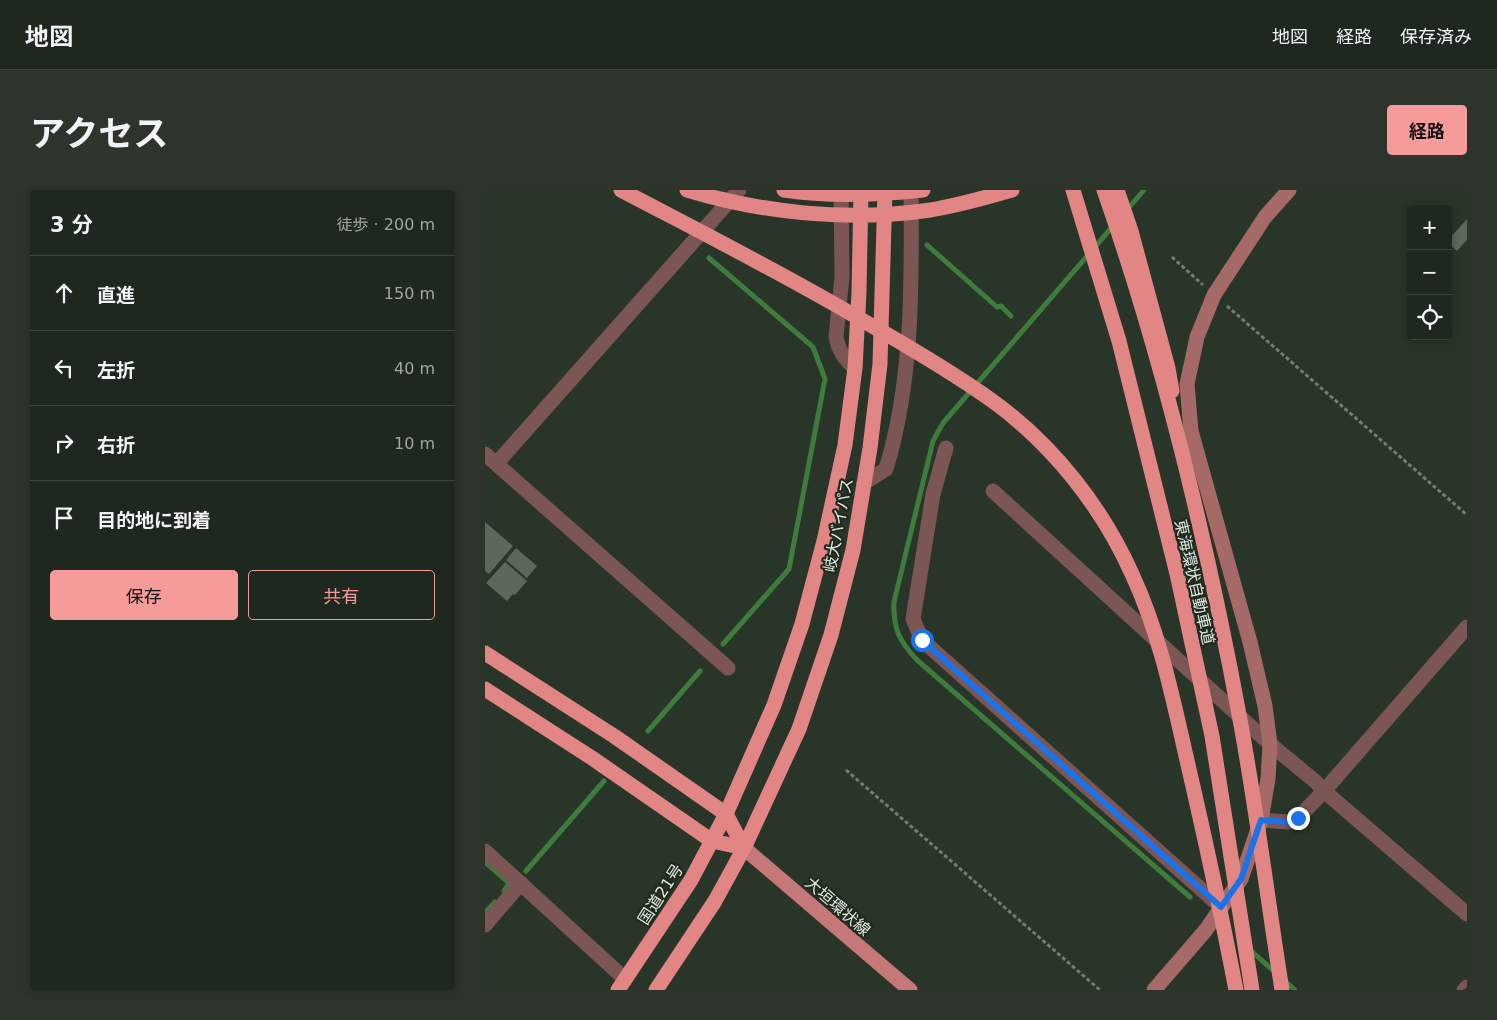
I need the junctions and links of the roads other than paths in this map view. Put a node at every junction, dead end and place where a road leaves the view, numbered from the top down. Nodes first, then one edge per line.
1 (621, 190) edge
2 (687, 190) edge
3 (739, 190) edge
4 (784, 190) edge
5 (841, 190) edge
6 (861, 190) edge
7 (885, 190) edge
8 (911, 190) edge
9 (923, 190) edge
10 (1012, 190) edge
11 (1073, 190) edge
12 (1104, 190) edge
13 (1117, 190) edge
14 (1289, 190) edge
15 (855, 368) junction
16 (946, 448) dead end
17 (491, 459) edge
18 (1186, 471) junction
19 (864, 483) junction
20 (993, 491) dead end
21 (1467, 627) edge
22 (485, 653) edge
23 (728, 668) dead end
24 (485, 689) edge
25 (1270, 744) junction
26 (1324, 791) junction
27 (726, 814) junction
28 (1261, 820) junction
29 (712, 841) junction
30 (744, 848) junction
31 (485, 851) edge
32 (521, 883) junction
33 (1221, 907) junction
34 (1467, 914) edge
35 (485, 925) edge
36 (621, 985) edge
37 (1467, 987) edge
38 (656, 990) edge
39 (910, 990) edge
40 (1154, 990) edge
41 (1236, 990) edge
42 (1252, 990) edge
43 (1282, 990) edge
44 (1464, 990) edge

1 - 41 highway, bridge
2 - 10 highway, bridge
3 - 17 street
4 - 9 highway, bridge
5 - 15 street
6 - 15 highway, 岐大バイパス
7 - 19 highway, 岐大バイパス
8 - 19 street
11 - 42 highway, 東海環状自動車道, bridge
12 - 18 highway, 東海環状自動車道, bridge
13 - 18 highway, bridge
14 - 25 street
15 - 27 highway, 岐大バイパス
16 - 33 street
17 - 23 street
18 - 43 highway, 東海環状自動車道, bridge
19 - 30 highway, 岐大バイパス
20 - 25 street
21 - 26 street
22 - 27 highway
24 - 29 highway
25 - 26 street
25 - 28 street
26 - 28 street
26 - 34 street
27 - 29 highway, 国道21号
27 - 30 highway
28 - 33 street
29 - 30 highway
29 - 36 highway, 国道21号
30 - 38 highway
30 - 39 main road, 大垣環状線
31 - 32 street
32 - 35 street
32 - 36 street
33 - 40 street
37 - 44 street

